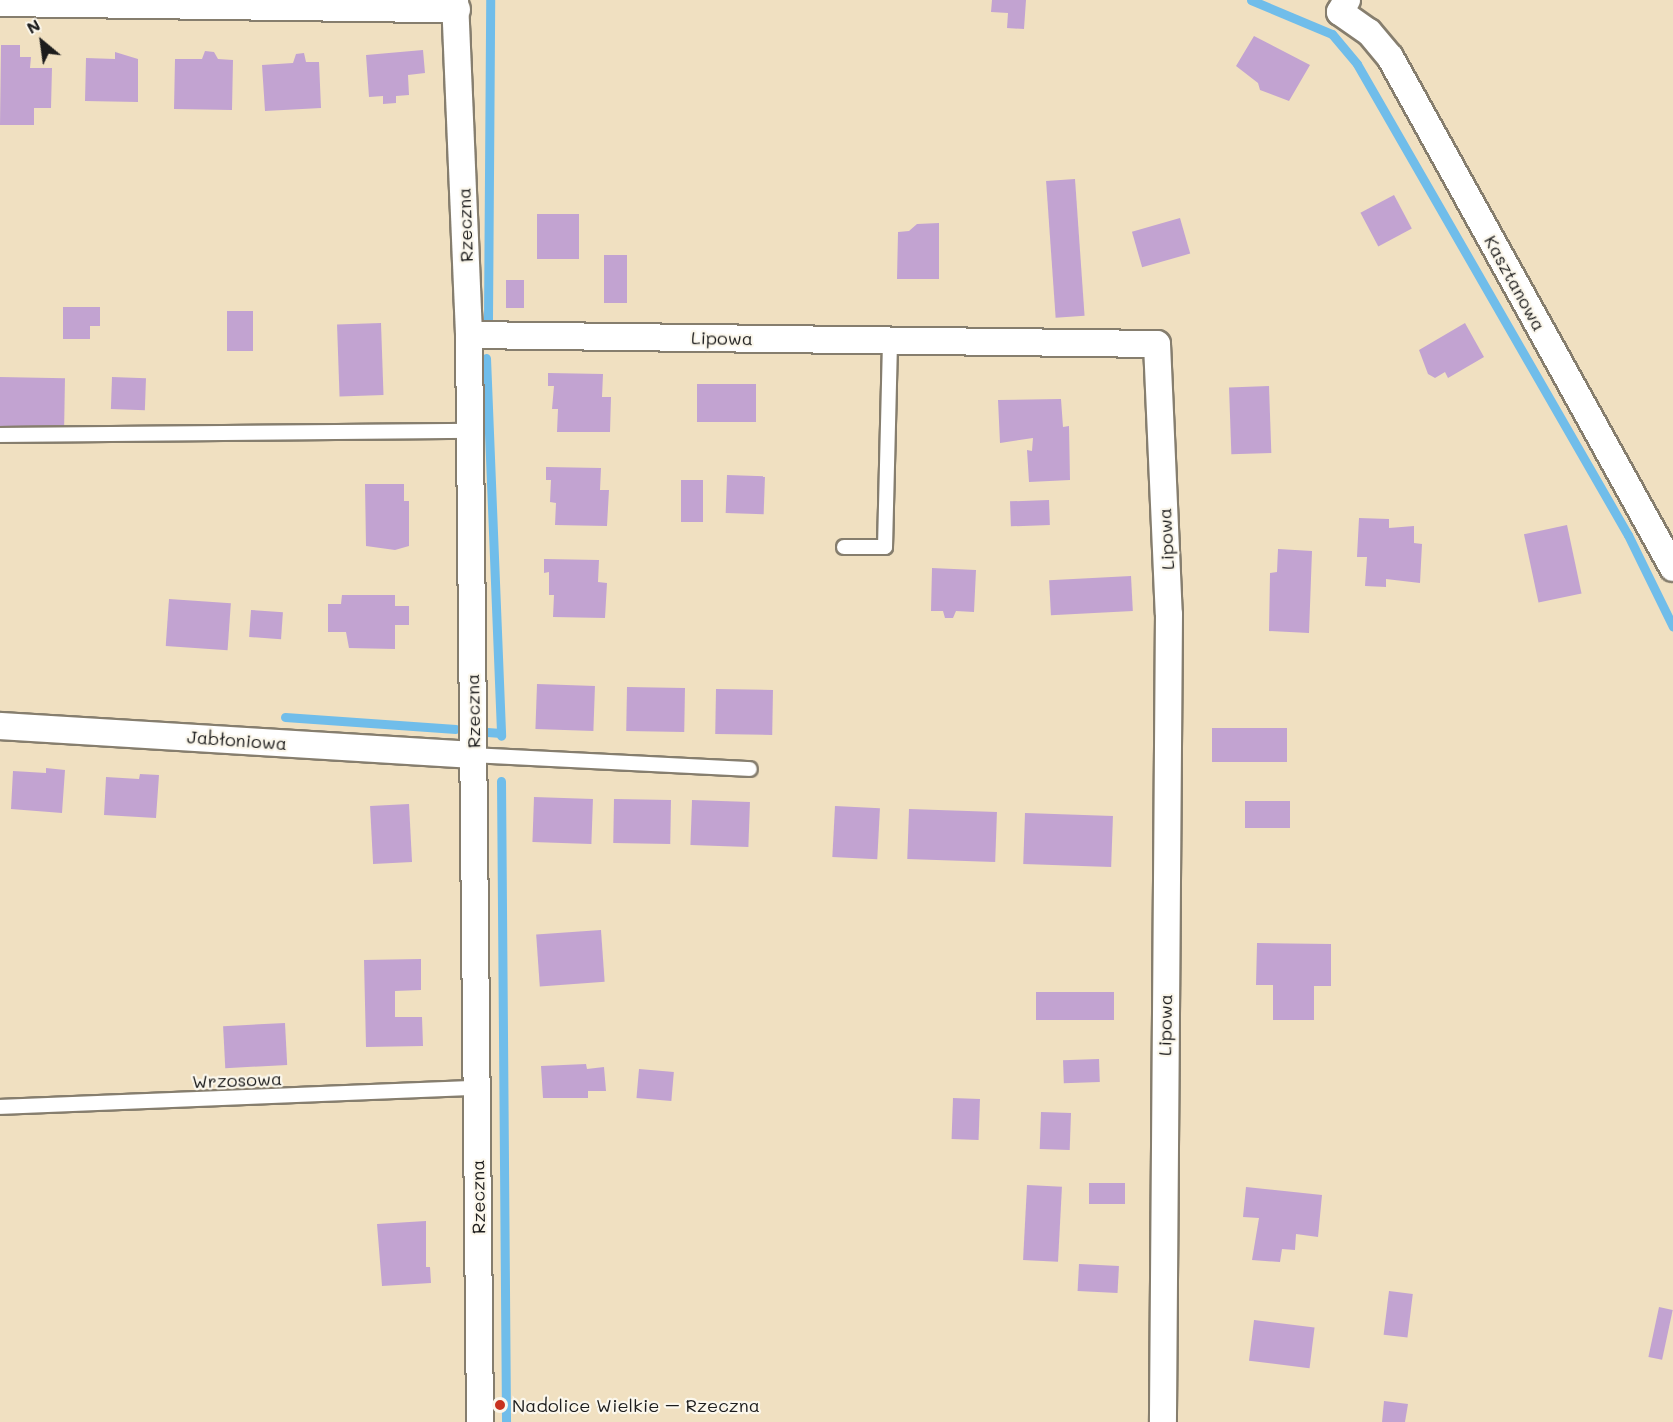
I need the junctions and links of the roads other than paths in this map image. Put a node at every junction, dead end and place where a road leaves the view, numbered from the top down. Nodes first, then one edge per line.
1 (0, 3) edge
2 (456, 4) edge
3 (1344, 6) edge
4 (469, 334) junction
5 (890, 340) junction
6 (470, 431) junction
7 (0, 435) edge
8 (844, 547) dead end
9 (1673, 568) edge
10 (0, 726) edge
11 (473, 755) junction
12 (750, 769) dead end
13 (476, 1088) junction
14 (0, 1107) edge
15 (1165, 1420) edge
16 (480, 1422) edge

1 - 2 street
2 - 4 street, Rzeczna
3 - 9 street, Kasztanowa
4 - 5 street, Lipowa
4 - 6 street, Rzeczna
5 - 8 lane
5 - 15 street, Lipowa
6 - 7 lane
6 - 11 street, Rzeczna
10 - 11 street, Jabłoniowa
11 - 12 lane
11 - 13 street, Rzeczna
13 - 14 lane, Wrzosowa
13 - 16 street, Rzeczna

